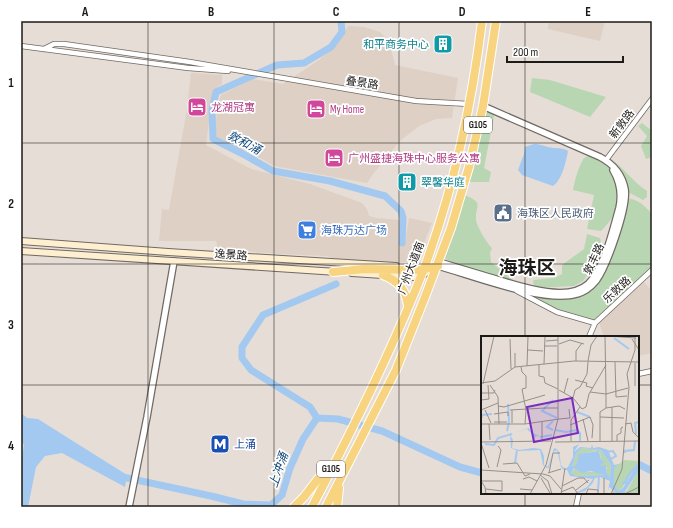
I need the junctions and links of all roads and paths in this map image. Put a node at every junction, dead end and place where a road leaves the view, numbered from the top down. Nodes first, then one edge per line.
1 (482, 21) edge
2 (496, 21) edge
3 (21, 46) edge
4 (44, 49) junction
5 (253, 72) junction
6 (652, 100) edge
7 (469, 104) junction
8 (483, 106) junction
9 (606, 160) junction
10 (438, 223) junction
11 (451, 228) junction
12 (21, 241) edge
13 (432, 245) junction
14 (21, 251) edge
15 (168, 252) junction
16 (167, 260) junction
17 (174, 261) junction
18 (437, 263) junction
19 (425, 270) junction
20 (652, 270) edge
21 (333, 272) junction
22 (383, 272) junction
23 (431, 281) junction
24 (508, 286) junction
25 (408, 306) junction
26 (595, 323) junction
27 (590, 336) edge
28 (652, 371) edge
29 (639, 374) edge
30 (340, 450) junction
31 (339, 483) junction
32 (579, 494) edge
33 (129, 507) edge
34 (294, 507) edge
35 (312, 507) edge
36 (326, 507) edge
37 (337, 507) edge
38 (576, 507) edge

1 - 7 highway, 广州大道南 / G105
2 - 8 highway, G105
3 - 4 street, 叠景路
4 - 5 street, 叠景路
4 - 5 street, 叠景路
5 - 7 street, 叠景路
6 - 9 street, 新敦路
7 - 10 highway, 广州大道南 / G105
8 - 9 street, 敦丰路
8 - 11 highway, G105
9 - 18 street, 敦丰路
9 - 24 street, 敦丰路
10 - 11 highway
10 - 13 highway, 广州大道南 / G105
11 - 18 highway, G105
12 - 15 main road, 逸景路
13 - 18 highway
13 - 19 highway, 广州大道南 / G105
14 - 16 main road, 逸景路
15 - 16 street
15 - 19 main road, 逸景路
16 - 17 main road, 逸景路
17 - 21 main road, 逸景路
17 - 33 street
18 - 19 highway
18 - 23 highway, G105
18 - 24 street, 敦丰路
19 - 22 highway
19 - 23 highway
19 - 25 highway, 广州大道南 / G105
20 - 26 street, 乐敦路
21 - 22 main road, 逸景路
21 - 22 highway
22 - 25 highway
23 - 31 highway, G105
24 - 26 street
25 - 30 highway, 广州大道南 / G105
26 - 27 street
28 - 29 street
30 - 34 highway
30 - 35 highway, 广州大道南 / G105
31 - 36 highway, G105
31 - 37 highway
32 - 38 street

